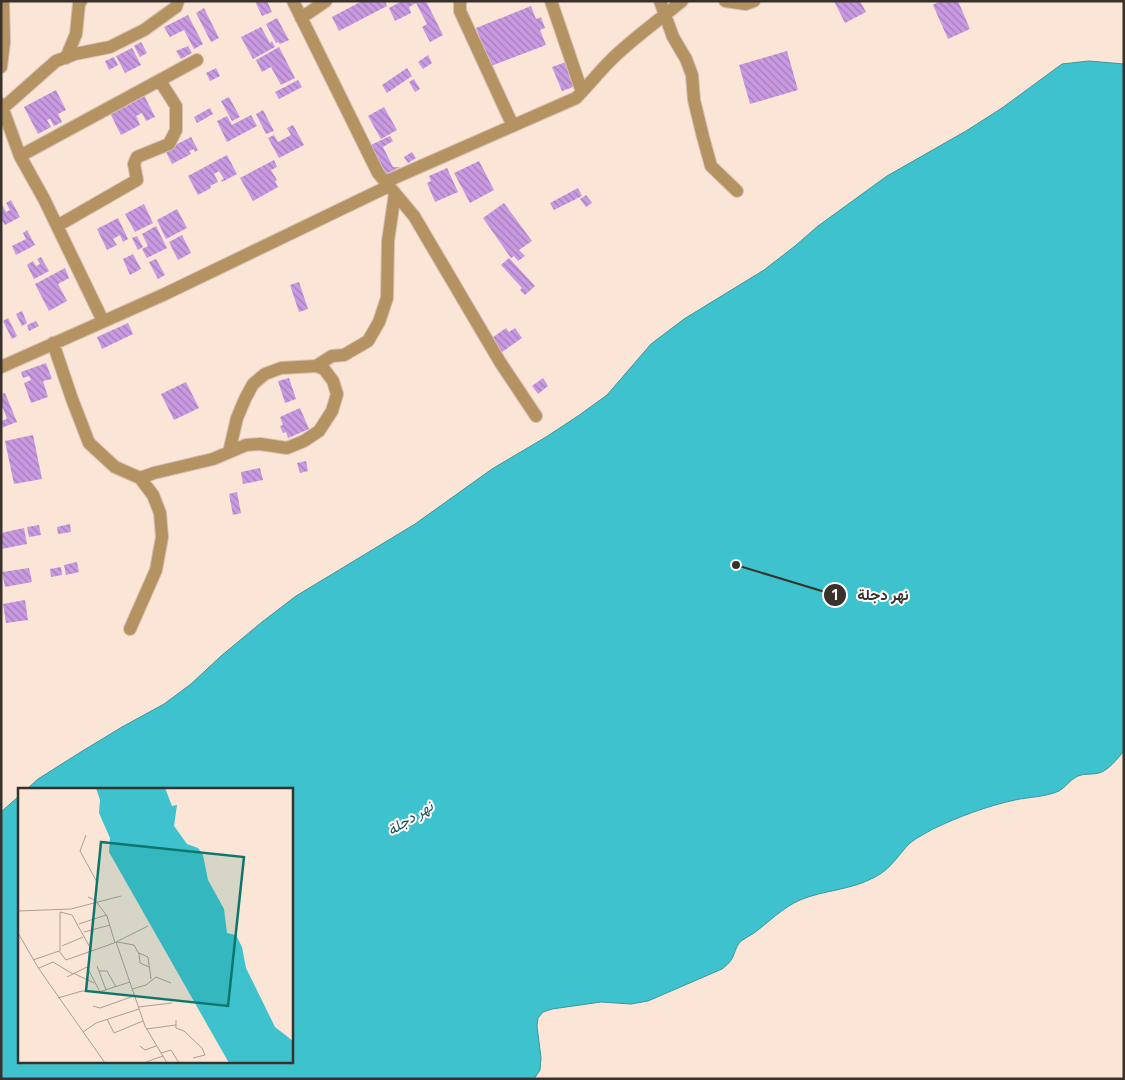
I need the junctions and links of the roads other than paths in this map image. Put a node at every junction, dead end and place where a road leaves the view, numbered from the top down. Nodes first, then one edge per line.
1 (3, 1) edge
2 (81, 1) edge
3 (178, 1) edge
4 (293, 1) edge
5 (326, 1) edge
6 (460, 1) edge
7 (551, 1) edge
8 (660, 1) edge
9 (682, 1) edge
10 (725, 1) edge
11 (754, 1) edge
12 (665, 15) junction
13 (301, 18) junction
14 (66, 58) junction
15 (197, 60) dead end
16 (1, 67) edge
17 (160, 81) junction
18 (582, 92) junction
19 (2, 106) edge
20 (513, 126) junction
21 (20, 156) junction
22 (390, 187) junction
23 (737, 191) dead end
24 (57, 226) junction
25 (103, 321) junction
26 (53, 343) junction
27 (316, 366) junction
28 (1, 367) edge
29 (536, 416) dead end
30 (229, 452) junction
31 (140, 478) junction
32 (130, 629) dead end

1 - 16 street
2 - 14 street
3 - 14 street
4 - 13 street
5 - 13 street
6 - 20 street
7 - 18 street
8 - 12 street
9 - 12 street
10 - 11 street
12 - 18 street
12 - 23 street
13 - 22 street
14 - 19 street
15 - 17 street
17 - 21 street
17 - 24 street
18 - 20 street
19 - 21 street
20 - 22 street
21 - 24 street
22 - 25 street
22 - 27 street
22 - 29 street
24 - 25 street
25 - 26 street
26 - 28 street
26 - 31 street
27 - 30 street
27 - 30 street
30 - 31 street
31 - 32 street

